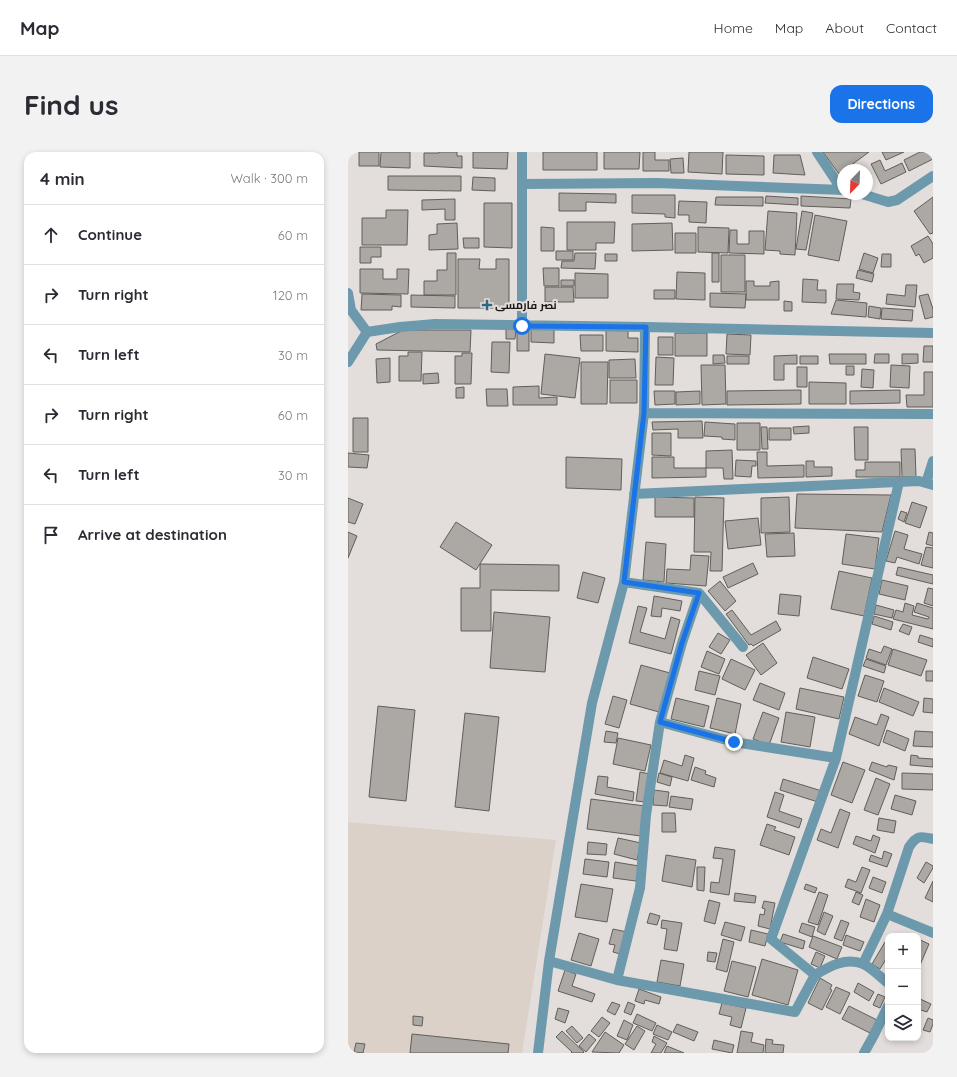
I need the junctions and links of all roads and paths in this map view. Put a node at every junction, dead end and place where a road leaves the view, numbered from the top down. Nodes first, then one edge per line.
1 (522, 152) edge
2 (816, 152) edge
3 (933, 176) edge
4 (837, 182) edge
5 (522, 184) junction
6 (837, 190) edge
7 (873, 197) edge
8 (348, 293) edge
9 (522, 326) junction
10 (646, 327) junction
11 (367, 332) junction
12 (933, 333) edge
13 (348, 362) edge
14 (644, 413) junction
15 (933, 414) edge
16 (933, 462) edge
17 (899, 482) junction
18 (930, 484) edge
19 (634, 494) junction
20 (624, 582) junction
21 (699, 593) junction
22 (743, 647) dead end
23 (660, 722) junction
24 (836, 758) junction
25 (933, 839) edge
26 (886, 914) junction
27 (933, 933) edge
28 (549, 961) junction
29 (863, 964) junction
30 (815, 975) junction
31 (617, 980) junction
32 (885, 981) edge
33 (885, 1012) edge
34 (538, 1053) edge
35 (864, 1053) edge

1 - 5 street
2 - 4 street
3 - 7 street
5 - 6 street
5 - 9 street
8 - 11 street
9 - 10 street
9 - 11 street
10 - 12 street
10 - 14 street
11 - 13 street
14 - 15 street
14 - 19 street
16 - 18 street
17 - 18 street
17 - 19 street
17 - 24 street
19 - 20 street
20 - 21 street
20 - 28 street
21 - 22 street
21 - 23 street
23 - 24 street
23 - 31 street
24 - 30 street
25 - 26 street
26 - 27 street
26 - 29 street
28 - 31 street
28 - 34 street
29 - 30 street
29 - 32 street
30 - 31 street
33 - 35 street

